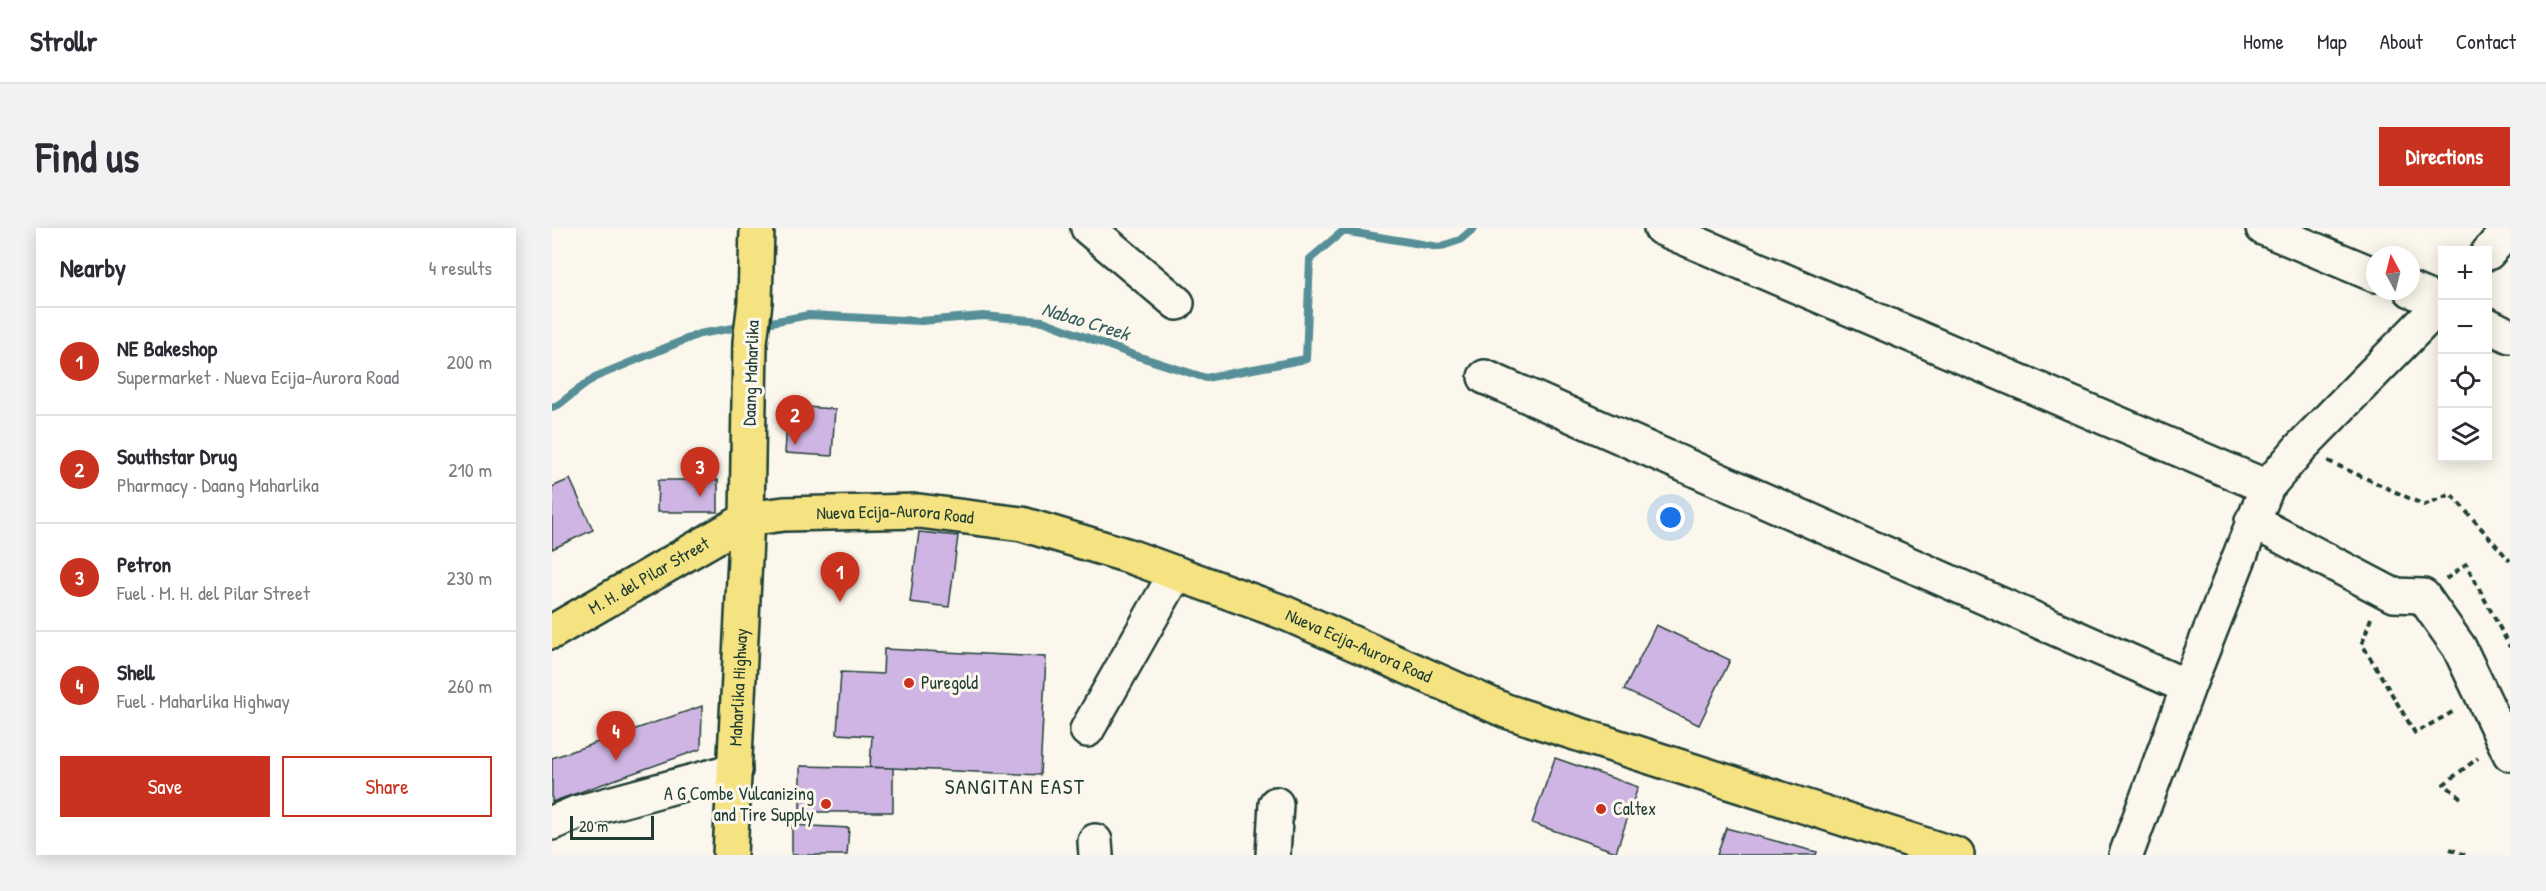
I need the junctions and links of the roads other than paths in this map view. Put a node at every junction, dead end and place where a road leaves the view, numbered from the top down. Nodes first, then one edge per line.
1 (757, 228) edge
2 (1088, 228) edge
3 (1662, 228) edge
4 (2263, 228) edge
5 (2510, 228) edge
6 (2492, 248) edge
7 (2366, 271) edge
8 (2420, 294) edge
9 (1177, 303) dead end
10 (2492, 327) edge
11 (2510, 336) edge
12 (1485, 377) dead end
13 (2267, 487) junction
14 (747, 519) junction
15 (2252, 521) junction
16 (1176, 573) junction
17 (552, 632) edge
18 (2188, 687) junction
19 (1087, 730) dead end
20 (2506, 746) edge
21 (735, 770) junction
22 (1276, 804) dead end
23 (552, 823) edge
24 (1951, 854) edge
25 (730, 855) edge
26 (1273, 855) edge
27 (2126, 855) edge

1 - 14 main road, Daang Maharlika
2 - 9 street
3 - 13 street
4 - 7 street
5 - 6 street
8 - 13 street
10 - 11 street
12 - 18 street
13 - 15 street
14 - 16 main road, Nueva Ecija-Aurora Road
14 - 17 main road, M. H. del Pilar Street
14 - 21 main road, Maharlika Highway
15 - 18 street
15 - 20 street
16 - 19 street
16 - 24 main road, Nueva Ecija-Aurora Road
18 - 27 street
21 - 23 street
21 - 25 main road, Maharlika Highway
22 - 26 street

